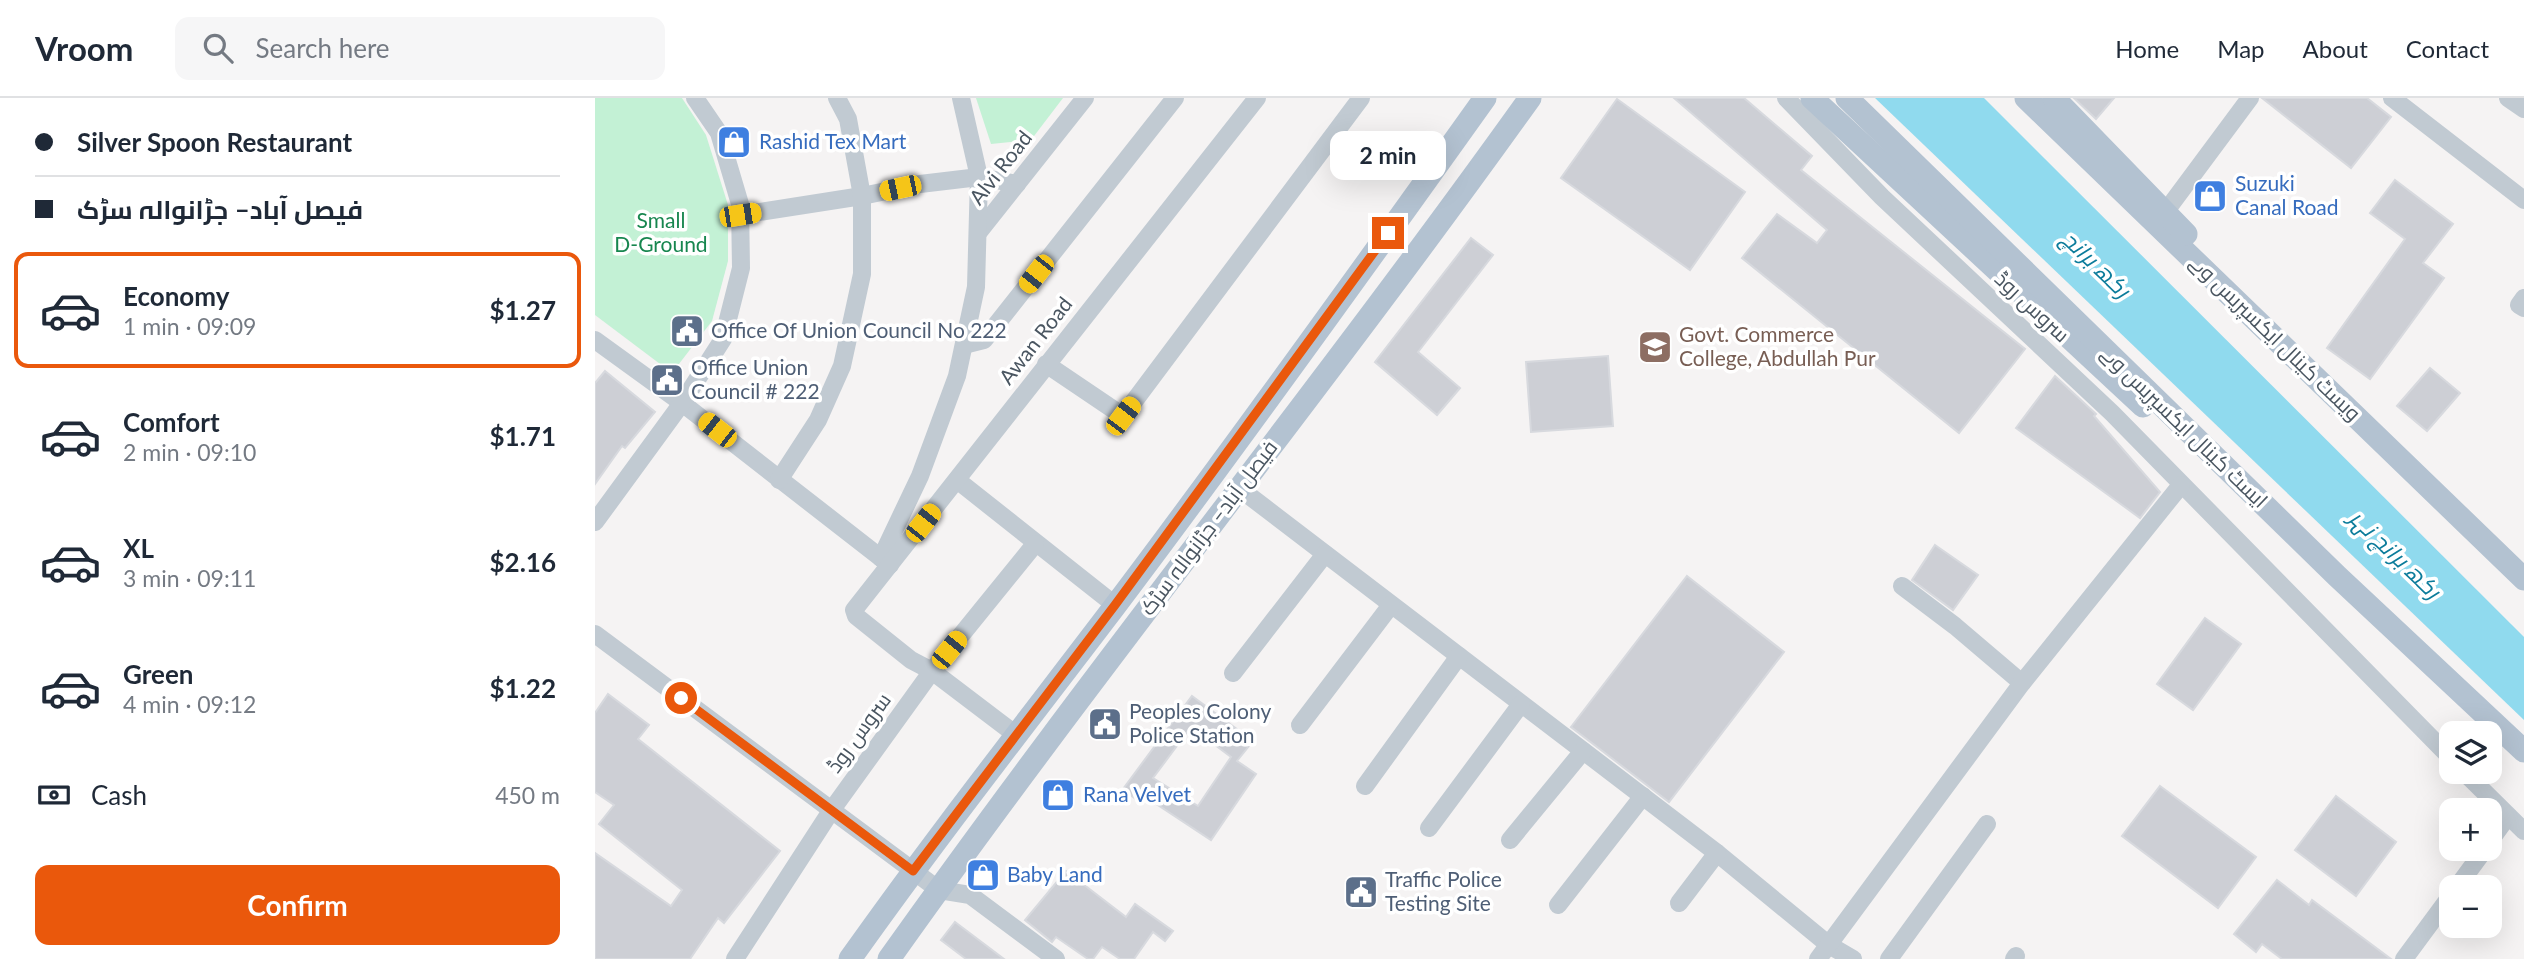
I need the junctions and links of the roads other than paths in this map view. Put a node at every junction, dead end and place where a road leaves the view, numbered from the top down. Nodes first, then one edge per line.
1 (695, 98) edge
2 (837, 98) edge
3 (961, 98) edge
4 (1085, 98) edge
5 (1175, 98) edge
6 (1257, 98) edge
7 (1361, 98) edge
8 (1485, 98) edge
9 (1530, 98) edge
10 (1786, 98) edge
11 (1812, 98) edge
12 (1847, 98) edge
13 (2026, 98) edge
14 (2054, 98) edge
15 (2250, 98) edge
16 (2392, 98) edge
17 (2508, 98) edge
18 (2524, 109) edge
19 (979, 177) junction
20 (1017, 184) junction
21 (862, 196) junction
22 (2524, 201) edge
23 (2166, 211) junction
24 (740, 215) junction
25 (978, 233) junction
26 (2524, 298) edge
27 (2524, 308) edge
28 (595, 340) edge
29 (964, 345) junction
30 (2292, 355) junction
31 (1046, 364) junction
32 (682, 403) junction
33 (779, 480) junction
34 (957, 480) junction
35 (2181, 485) junction
36 (1238, 488) junction
37 (595, 522) edge
38 (1035, 544) junction
39 (1325, 554) junction
40 (886, 562) junction
41 (2337, 576) junction
42 (2524, 579) edge
43 (1902, 586) dead end
44 (1115, 605) junction
45 (1391, 605) junction
46 (595, 634) edge
47 (1459, 656) junction
48 (932, 671) junction
49 (1233, 673) dead end
50 (2022, 683) junction
51 (1521, 704) junction
52 (1300, 725) dead end
53 (1015, 734) junction
54 (2439, 746) edge
55 (1583, 751) junction
56 (2524, 751) edge
57 (2476, 784) edge
58 (1365, 786) dead end
59 (1643, 796) junction
60 (831, 811) junction
61 (2508, 816) junction
62 (1987, 824) dead end
63 (2502, 824) edge
64 (1429, 828) dead end
65 (2524, 831) edge
66 (1510, 840) dead end
67 (1717, 853) junction
68 (2476, 861) edge
69 (913, 871) junction
70 (2465, 875) edge
71 (939, 890) junction
72 (1679, 903) dead end
73 (1557, 905) dead end
74 (2439, 912) edge
75 (1823, 952) edge
76 (735, 959) edge
77 (850, 959) edge
78 (889, 959) edge
79 (1056, 959) edge
80 (1853, 959) edge
81 (1889, 959) edge
82 (2404, 959) edge

1 - 24 street
2 - 21 street
3 - 19 street
4 - 20 street, Alvi Road
5 - 29 street
6 - 31 street, Awan Road
7 - 31 street
8 - 44 main road, فیصل آباد– جڑانوالہ سڑک
9 - 36 main road, فیصل آباد– جڑانوالہ سڑک
10 - 35 street, سروس روڈ
11 - 41 main road
12 - 41 main road, ایسٹ کینال ایکسپریس وے
13 - 30 main road, ویسٹ کینال ایکسپریس وے
14 - 23 main road
15 - 23 street
16 - 22 street
17 - 18 street
19 - 20 street
19 - 21 street
19 - 25 street
20 - 25 street, Alvi Road
21 - 24 street
21 - 33 street
23 - 30 main road
24 - 32 street
25 - 29 street
26 - 27 street
28 - 32 street
29 - 40 street
30 - 42 main road, ویسٹ کینال ایکسپریس وے
31 - 34 street, Awan Road
32 - 33 street
32 - 37 street
33 - 40 street
34 - 38 street
34 - 40 street, Awan Road
35 - 50 street
35 - 54 street, سروس روڈ
36 - 39 street
36 - 71 main road, فیصل آباد– جڑانوالہ سڑک
38 - 44 street
38 - 48 street, سروس روڈ
39 - 45 street
39 - 49 street
40 - 48 street, Awan Road
41 - 56 main road, ایسٹ کینال ایکسپریس وے
43 - 50 street
44 - 53 main road, فیصل آباد– جڑانوالہ سڑک
45 - 47 street
45 - 52 street
46 - 60 street
47 - 51 street
47 - 58 street
48 - 53 street
48 - 60 street, سروس روڈ
50 - 75 street
51 - 55 street
51 - 64 street
53 - 69 main road, فیصل آباد– جڑانوالہ سڑک
55 - 59 street
55 - 66 street
57 - 61 street
59 - 67 street
59 - 73 street
60 - 69 street
60 - 76 street, سروس روڈ
61 - 63 street
61 - 65 street
62 - 81 street
67 - 72 street
67 - 75 street
68 - 70 street
69 - 71 street
69 - 77 main road, فیصل آباد– جڑانوالہ سڑک
71 - 78 main road, فیصل آباد– جڑانوالہ سڑک
71 - 79 street
74 - 82 street
75 - 80 street

